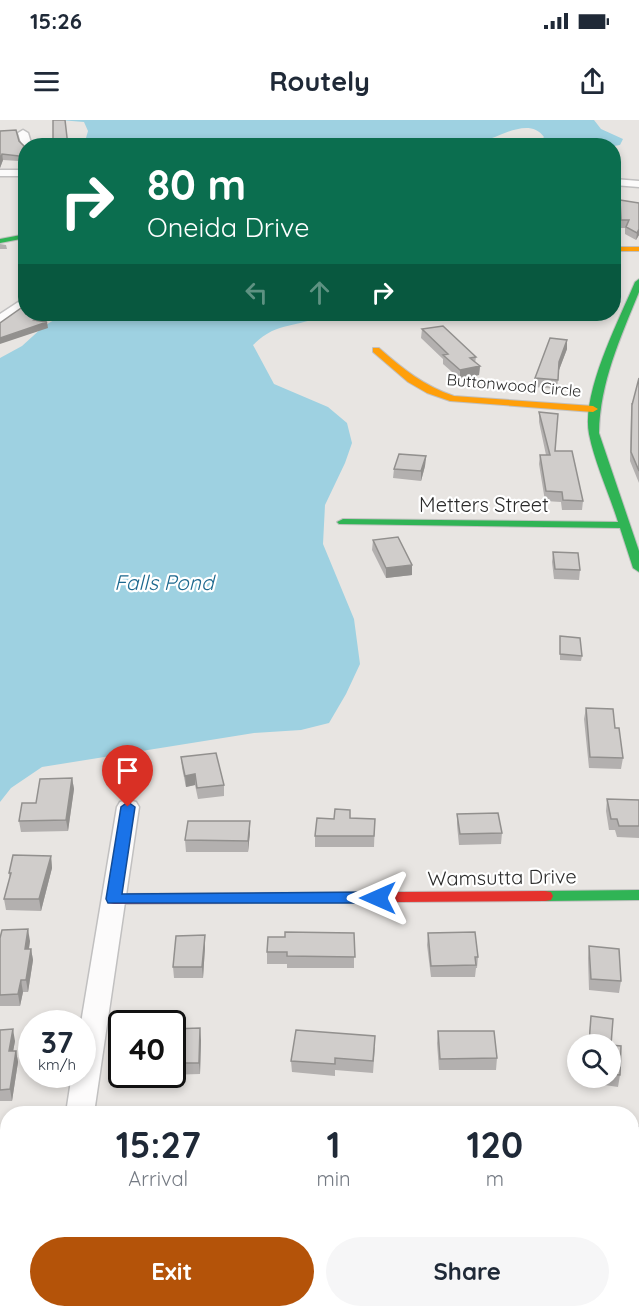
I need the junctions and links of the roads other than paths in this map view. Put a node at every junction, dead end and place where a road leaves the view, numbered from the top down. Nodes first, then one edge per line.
1 (23, 133) dead end
2 (25, 138) edge
3 (0, 173) edge
4 (18, 173) edge
5 (621, 183) edge
6 (639, 184) edge
7 (18, 238) edge
8 (0, 241) edge
9 (621, 249) edge
10 (639, 249) edge
11 (639, 282) edge
12 (18, 307) edge
13 (0, 320) edge
14 (376, 350) dead end
15 (594, 409) junction
16 (343, 522) dead end
17 (624, 525) junction
18 (639, 568) edge
19 (128, 807) dead end
20 (639, 895) edge
21 (114, 899) junction
22 (81, 1106) edge

1 - 2 street
3 - 4 street
5 - 6 street
7 - 8 street
9 - 10 street
11 - 15 street
12 - 13 street
14 - 15 street, Buttonwood Circle
15 - 17 street
16 - 17 street, Metters Street
17 - 18 street
19 - 21 street
20 - 21 street, Wamsutta Drive
21 - 22 street

